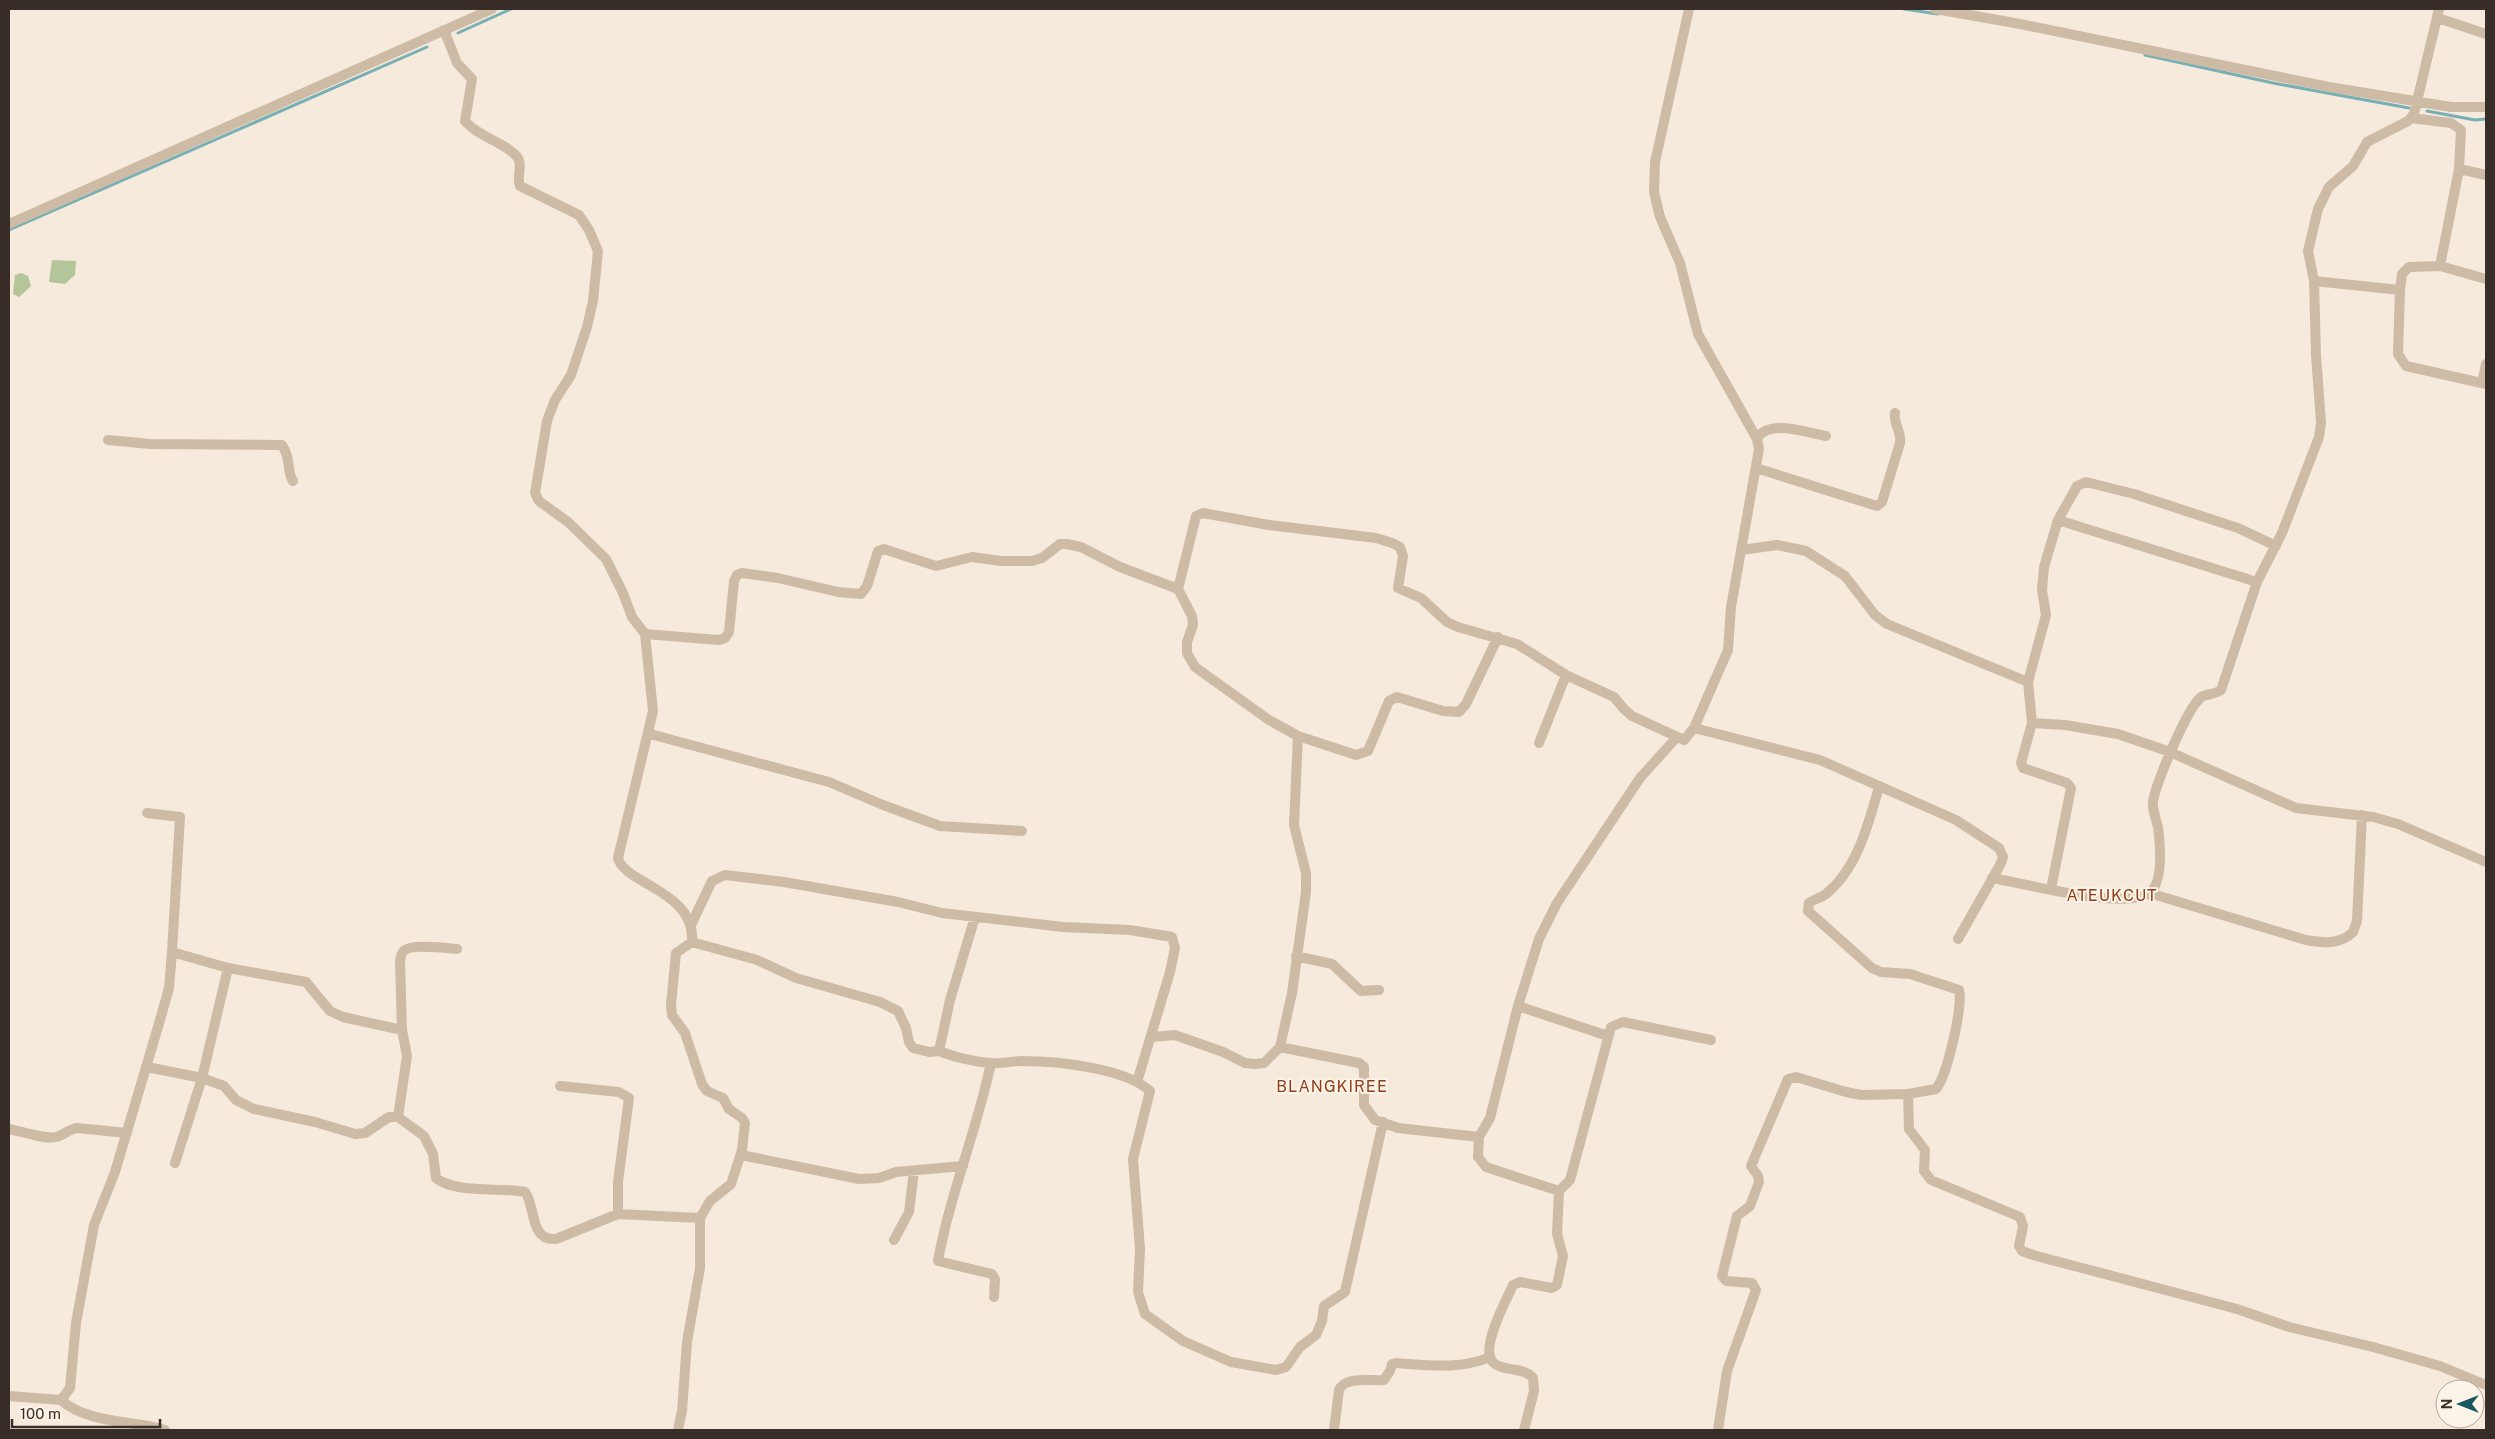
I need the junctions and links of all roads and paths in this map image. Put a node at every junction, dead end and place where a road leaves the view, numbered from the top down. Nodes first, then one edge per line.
1 (492, 9) edge
2 (1689, 9) edge
3 (1935, 9) edge
4 (2439, 13) edge
5 (444, 30) junction
6 (2486, 34) edge
7 (2486, 107) edge
8 (2415, 110) junction
9 (2459, 169) junction
10 (2486, 175) edge
11 (9, 224) edge
12 (2440, 266) junction
13 (2486, 279) edge
14 (2314, 281) junction
15 (2400, 290) junction
16 (2486, 364) edge
17 (2484, 384) edge
18 (1895, 413) dead end
19 (1826, 436) dead end
20 (1757, 438) junction
21 (108, 440) dead end
22 (1756, 468) junction
23 (293, 481) dead end
24 (2058, 520) junction
25 (2279, 540) junction
26 (1741, 550) junction
27 (2257, 582) junction
28 (1178, 589) junction
29 (645, 634) junction
30 (1498, 637) junction
31 (1566, 675) junction
32 (2028, 682) junction
33 (2032, 723) junction
34 (1694, 728) junction
35 (650, 734) junction
36 (1298, 736) junction
37 (1677, 737) junction
38 (1539, 743) dead end
39 (2170, 752) junction
40 (1879, 787) junction
41 (147, 813) dead end
42 (2362, 815) junction
43 (1022, 831) dead end
44 (2486, 862) edge
45 (1992, 878) junction
46 (2051, 889) junction
47 (2149, 893) junction
48 (975, 917) junction
49 (690, 925) junction
50 (1958, 939) dead end
51 (692, 942) junction
52 (457, 949) dead end
53 (172, 952) junction
54 (1296, 956) junction
55 (228, 968) junction
56 (1379, 990) dead end
57 (1518, 1006) junction
58 (402, 1030) junction
59 (1608, 1036) junction
60 (1152, 1038) junction
61 (1711, 1040) dead end
62 (1280, 1047) junction
63 (940, 1051) junction
64 (991, 1063) junction
65 (147, 1067) junction
66 (202, 1078) junction
67 (1137, 1082) junction
68 (560, 1086) dead end
69 (1908, 1094) junction
70 (398, 1116) junction
71 (1383, 1122) junction
72 (9, 1129) edge
73 (127, 1133) junction
74 (1479, 1137) junction
75 (741, 1155) junction
76 (175, 1162) dead end
77 (963, 1166) junction
78 (914, 1171) junction
79 (1559, 1191) junction
80 (618, 1214) junction
81 (700, 1218) junction
82 (894, 1240) dead end
83 (994, 1296) dead end
84 (1490, 1357) junction
85 (2486, 1385) edge
86 (9, 1396) edge
87 (60, 1400) junction
88 (165, 1430) edge
89 (678, 1430) edge
90 (1334, 1430) edge
91 (1524, 1430) edge
92 (1718, 1430) edge

1 - 5 street
2 - 20 street
3 - 8 street
4 - 6 street
4 - 8 street
5 - 11 street
5 - 29 street
7 - 8 street
8 - 9 street
8 - 14 street
9 - 10 street
9 - 12 street
12 - 13 street
12 - 15 street
14 - 15 street
14 - 25 street
15 - 17 street
16 - 17 street
18 - 22 street
19 - 20 street
20 - 22 street
21 - 23 street
22 - 26 street
24 - 25 street
24 - 27 street
24 - 32 street
25 - 27 street
26 - 32 street
26 - 34 street
27 - 39 street
28 - 29 street
28 - 30 street
28 - 36 street
29 - 35 street
30 - 31 street
30 - 36 street
31 - 37 street
31 - 38 street
32 - 33 street
33 - 39 street
33 - 46 street
34 - 37 street
34 - 40 street
35 - 43 street
35 - 49 street
36 - 54 street
37 - 57 street
39 - 42 street
39 - 47 street
40 - 45 street
40 - 69 street
41 - 53 street
42 - 44 street
42 - 47 street
45 - 46 street
45 - 50 street
46 - 47 street
48 - 49 street
48 - 60 street
48 - 63 street
49 - 51 street
51 - 63 street
51 - 75 street
52 - 58 street
53 - 55 street
53 - 65 street
54 - 56 street
54 - 62 street
55 - 58 street
55 - 66 street
57 - 59 street
57 - 74 street
58 - 70 street
59 - 61 street
59 - 79 street
60 - 62 street
60 - 67 street
62 - 71 street
63 - 64 street
64 - 67 street
64 - 77 street
65 - 66 street
65 - 73 street
66 - 70 street
66 - 76 street
67 - 71 street
68 - 80 street
69 - 85 street
69 - 92 street
70 - 80 street
71 - 74 street
72 - 73 street
73 - 87 street
74 - 79 street
75 - 78 street
75 - 81 street
77 - 78 street
77 - 83 street
78 - 82 street
79 - 84 street
80 - 81 street
81 - 89 street
84 - 90 street
84 - 91 street
86 - 87 street
87 - 88 street

